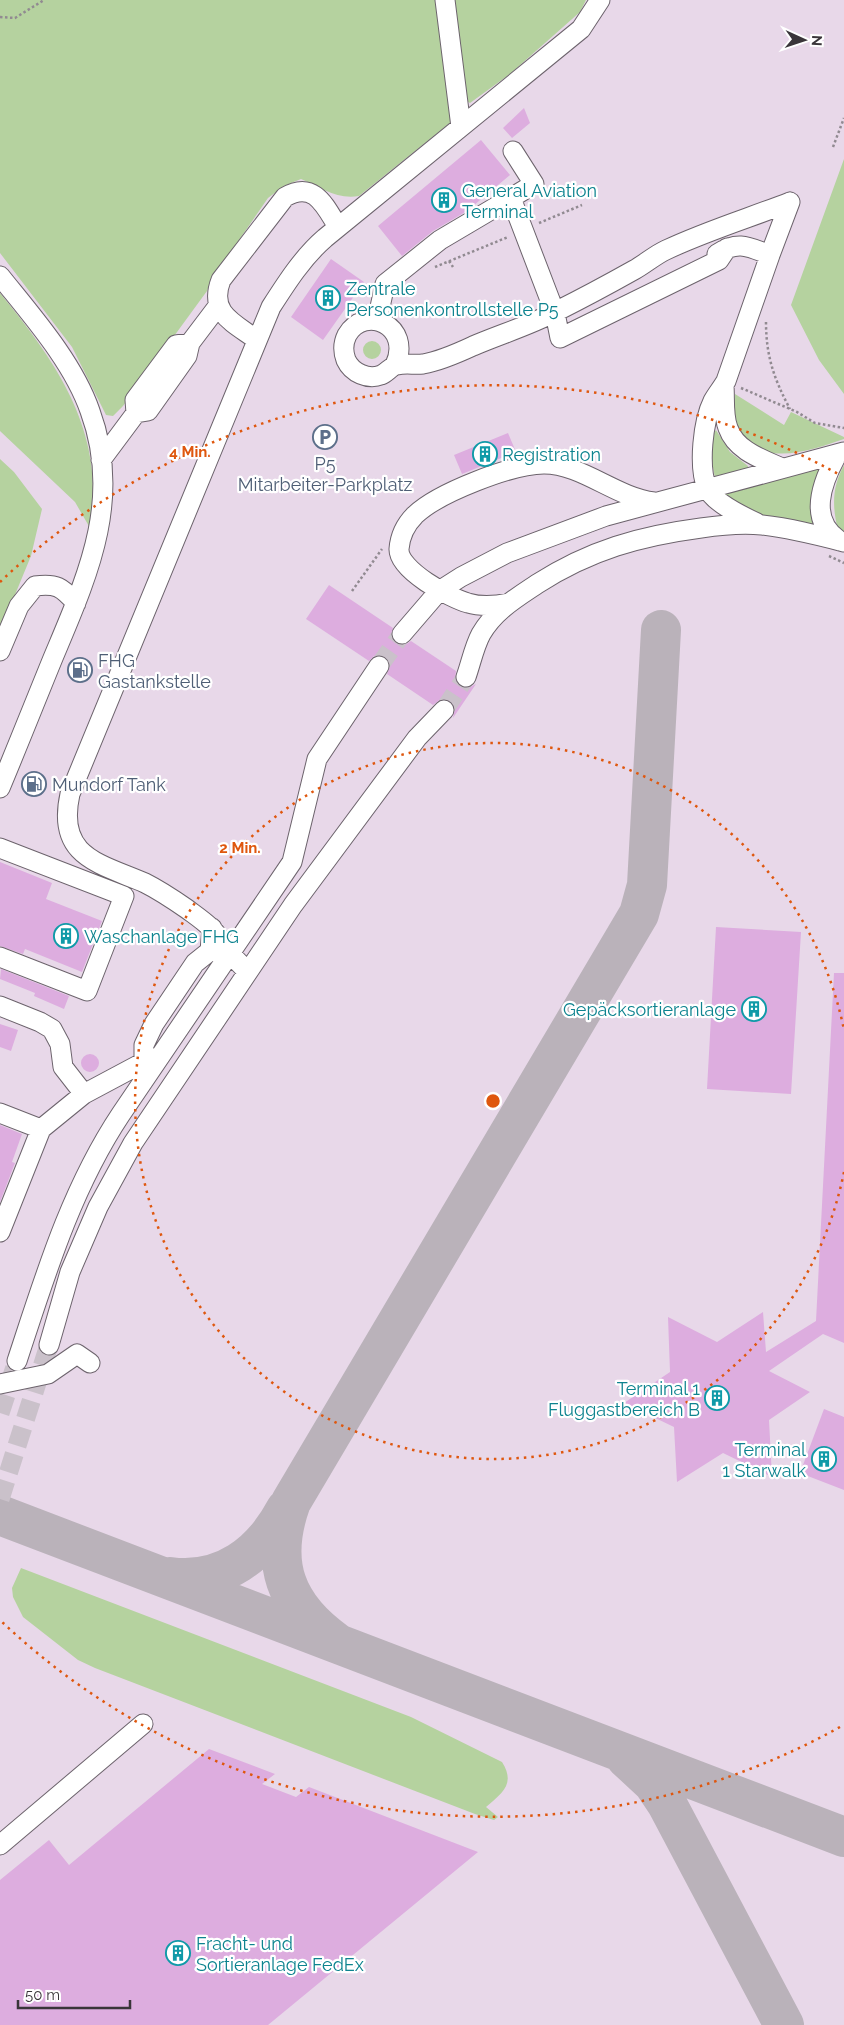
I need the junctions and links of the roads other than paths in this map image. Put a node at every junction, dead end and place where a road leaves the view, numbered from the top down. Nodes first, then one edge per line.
1 (446, 0) edge
2 (600, 0) edge
3 (461, 127) junction
4 (513, 151) dead end
5 (511, 198) junction
6 (338, 227) junction
7 (727, 248) junction
8 (770, 255) junction
9 (0, 276) edge
10 (218, 306) junction
11 (555, 313) junction
12 (377, 321) junction
13 (257, 340) junction
14 (395, 365) junction
15 (724, 386) junction
16 (840, 453) edge
17 (101, 460) junction
18 (782, 468) junction
19 (708, 489) junction
20 (658, 502) junction
21 (762, 525) junction
22 (842, 542) edge
23 (439, 591) junction
24 (76, 603) junction
25 (509, 603) junction
26 (402, 634) tunnel mouth
27 (0, 651) edge
28 (379, 666) tunnel mouth
29 (466, 677) tunnel mouth
30 (444, 710) tunnel mouth
31 (0, 788) edge
32 (0, 848) edge
33 (212, 928) junction
34 (230, 953) junction
35 (0, 957) edge
36 (248, 971) junction
37 (0, 1006) edge
38 (114, 1079) junction
39 (84, 1094) junction
40 (0, 1113) edge
41 (121, 1114) junction
42 (41, 1129) junction
43 (0, 1232) edge
44 (49, 1344) tunnel mouth
45 (17, 1361) tunnel mouth
46 (90, 1363) dead end
47 (0, 1384) edge
48 (143, 1724) dead end
49 (0, 1845) edge

1 - 3 street
2 - 3 street
3 - 6 street
4 - 5 street
5 - 11 street
5 - 12 street
6 - 10 street
6 - 13 street
7 - 8 street
7 - 11 street
7 - 11 street
8 - 11 street
8 - 15 street
9 - 17 street
10 - 13 street
10 - 17 street
11 - 14 street
12 - 14 street
12 - 14 street
13 - 33 street
15 - 18 street
15 - 19 street
16 - 18 street
16 - 22 street
17 - 24 street
18 - 19 street
19 - 20 street
19 - 21 street
20 - 23 street
20 - 23 street
21 - 22 street
21 - 25 street
23 - 25 street
23 - 26 street
24 - 27 street
24 - 31 street
25 - 29 street
28 - 34 street
30 - 36 street
32 - 35 street
33 - 34 street
33 - 38 street
34 - 36 street
34 - 41 street
36 - 44 street
37 - 39 street
38 - 39 street
38 - 41 street
39 - 42 street
40 - 42 street
41 - 45 street
42 - 43 street
46 - 47 street
48 - 49 street

